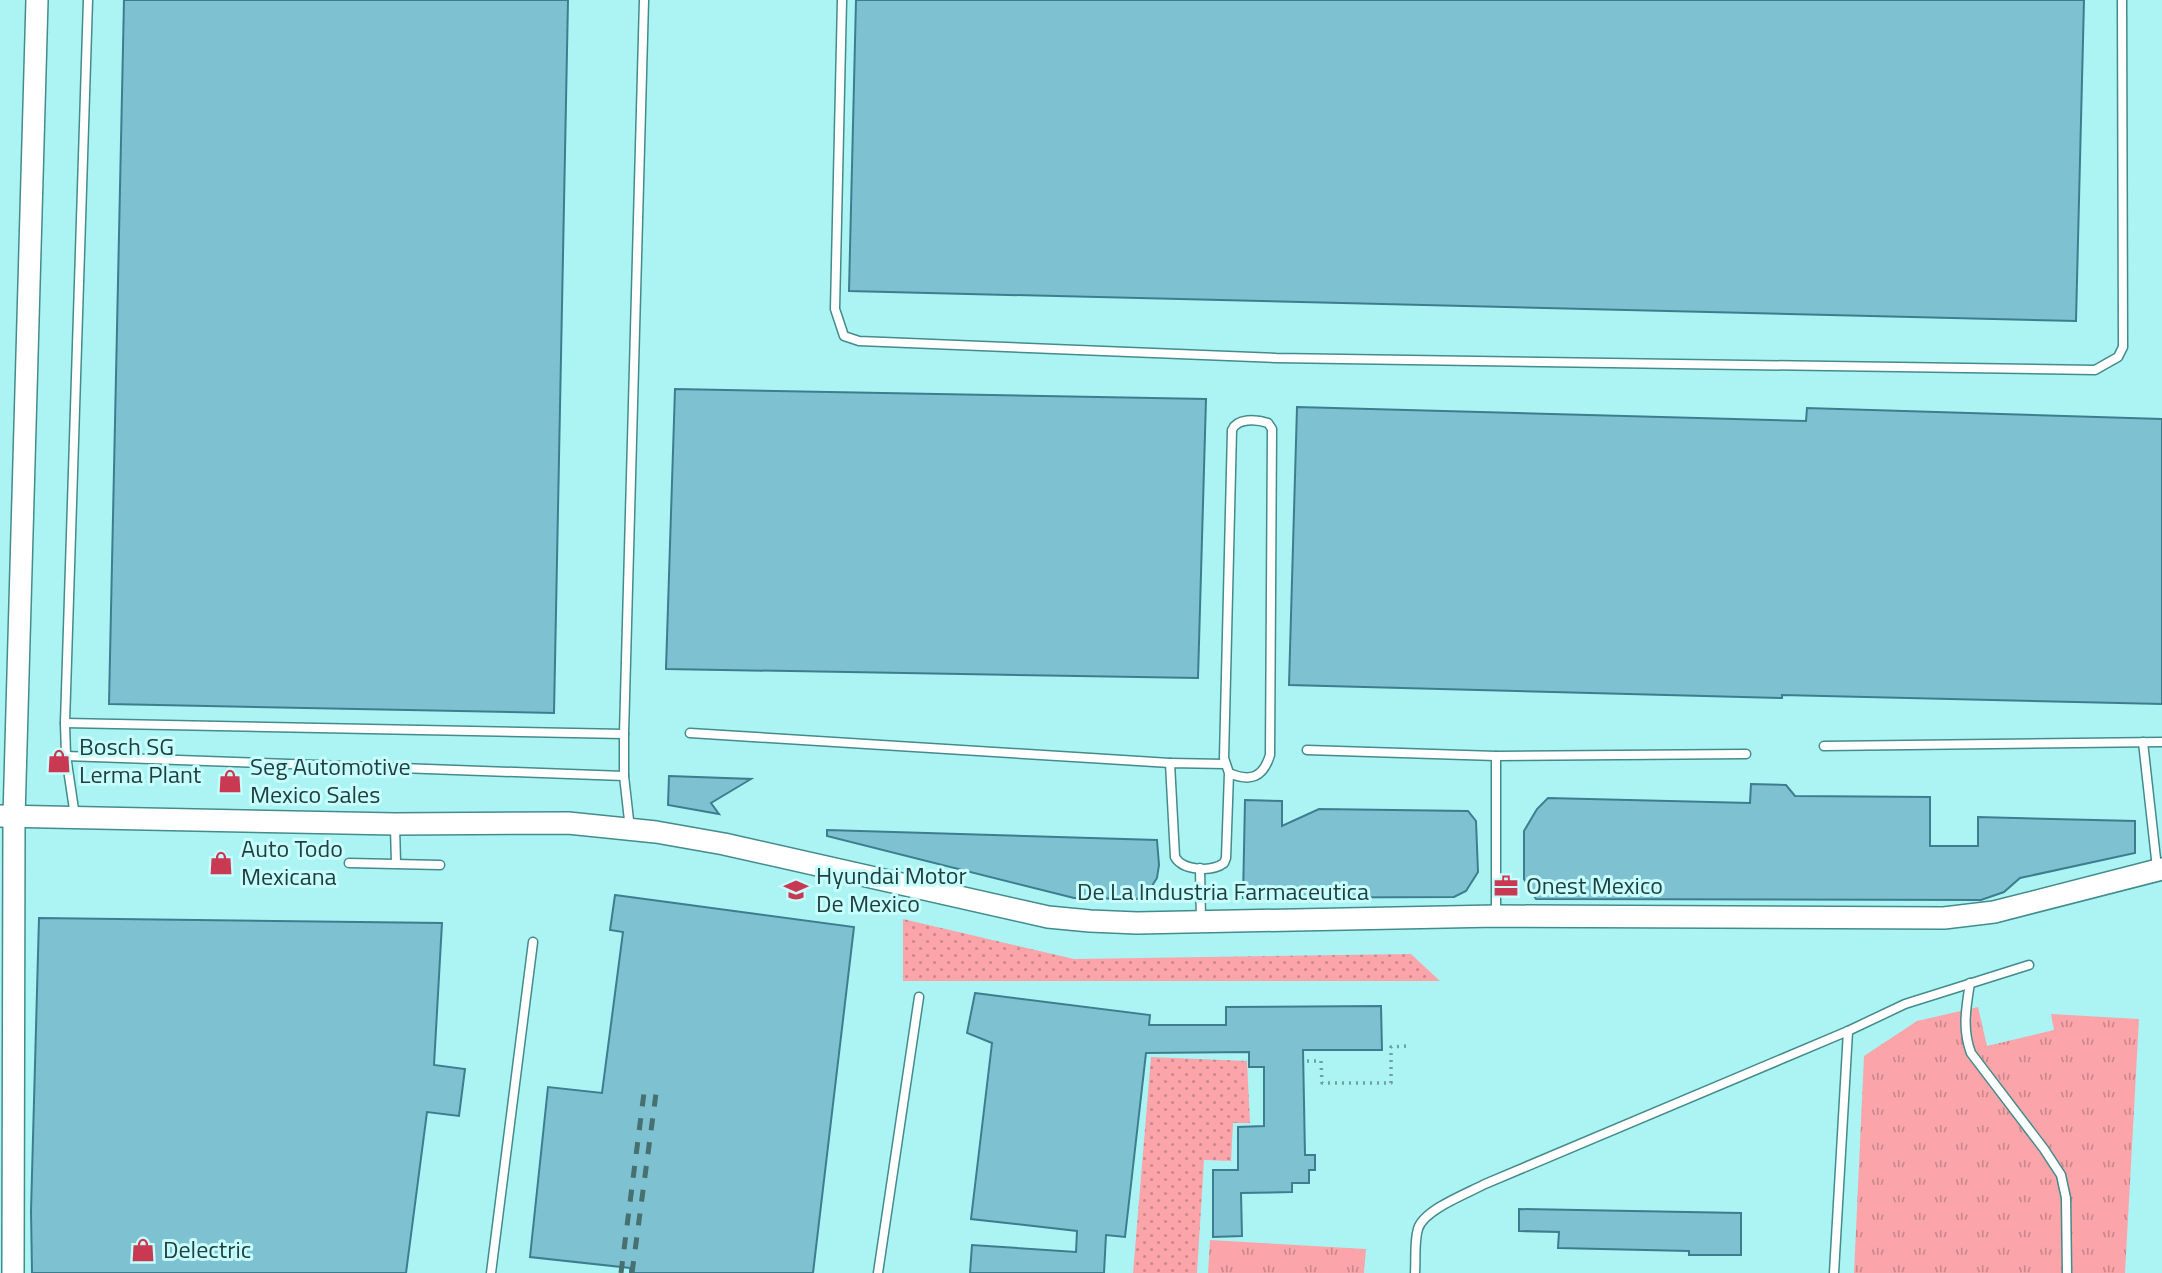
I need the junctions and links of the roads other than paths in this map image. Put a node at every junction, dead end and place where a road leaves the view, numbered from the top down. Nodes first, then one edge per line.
1 (37, 0) edge
2 (88, 0) edge
3 (644, 0) edge
4 (842, 0) edge
5 (2122, 0) edge
6 (65, 723) junction
7 (690, 733) dead end
8 (624, 734) junction
9 (2143, 742) junction
10 (2162, 742) edge
11 (1824, 746) dead end
12 (1307, 750) dead end
13 (1746, 754) dead end
14 (66, 756) junction
15 (1496, 756) junction
16 (1170, 763) junction
17 (1227, 769) junction
18 (624, 776) junction
19 (7, 816) edge
20 (75, 819) junction
21 (395, 824) junction
22 (630, 830) junction
23 (349, 863) dead end
24 (396, 863) junction
25 (440, 865) dead end
26 (1200, 868) junction
27 (2160, 870) edge
28 (1496, 916) junction
29 (1201, 921) junction
30 (533, 942) dead end
31 (2029, 965) dead end
32 (1970, 983) junction
33 (919, 997) dead end
34 (1848, 1031) junction
35 (13, 1273) edge
36 (491, 1273) edge
37 (878, 1273) edge
38 (1415, 1273) edge
39 (1834, 1273) edge
40 (2067, 1273) edge

1 - 19 main road
2 - 6 lane
3 - 8 lane
4 - 5 lane
6 - 8 lane
6 - 14 lane
7 - 16 lane
8 - 18 lane
9 - 10 lane
9 - 11 lane
9 - 27 lane
12 - 15 lane
13 - 15 lane
14 - 18 lane
14 - 20 lane
15 - 28 lane
16 - 17 lane
16 - 26 lane
17 - 17 lane
17 - 26 lane
18 - 22 lane
19 - 20 main road, De La Industria Farmaceutica
19 - 35 main road
20 - 21 main road, De La Industria Farmaceutica
21 - 22 main road, De La Industria Farmaceutica
21 - 24 lane
22 - 29 main road, De La Industria Farmaceutica
23 - 24 lane
24 - 25 lane
26 - 29 lane
27 - 28 main road, De La Industria Farmaceutica
28 - 29 main road, De La Industria Farmaceutica
30 - 36 lane
31 - 32 lane
32 - 34 lane
32 - 40 lane
33 - 37 lane
34 - 38 lane
34 - 39 lane

